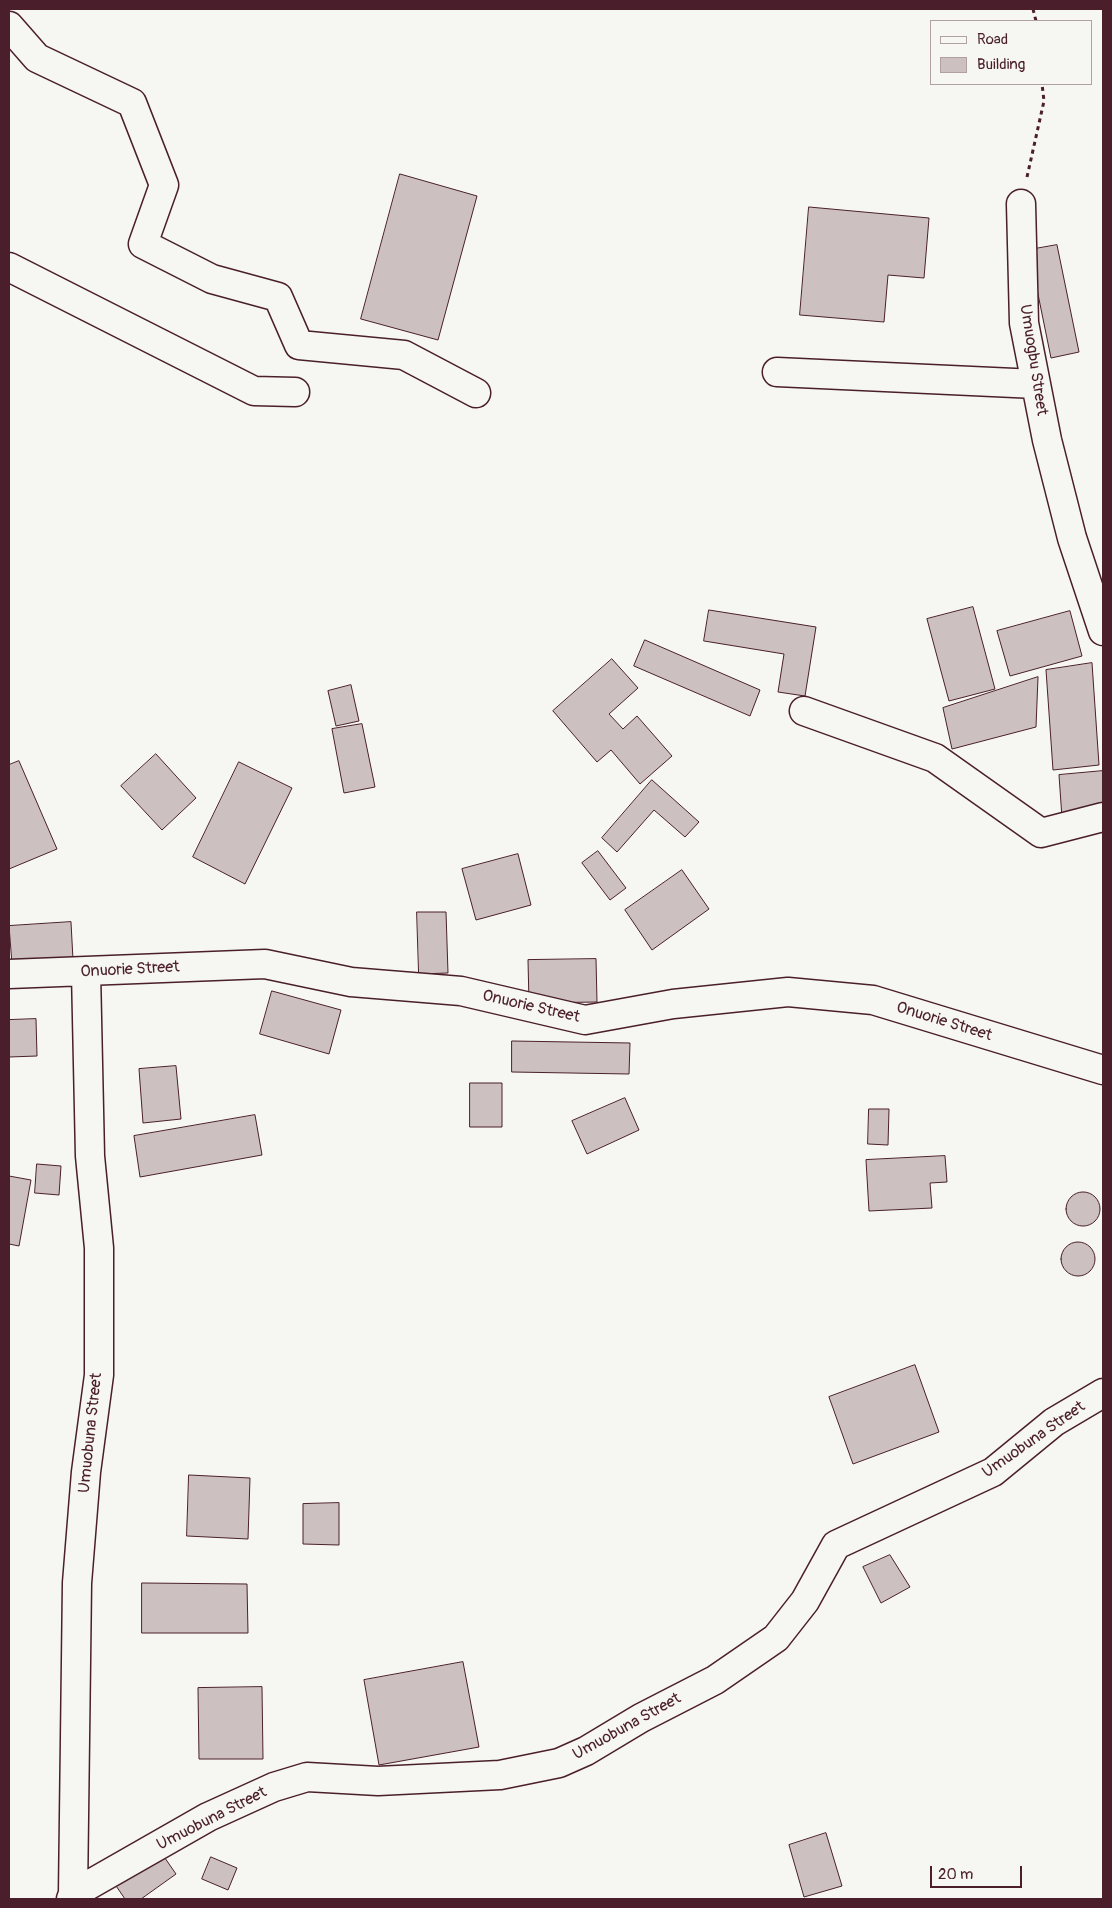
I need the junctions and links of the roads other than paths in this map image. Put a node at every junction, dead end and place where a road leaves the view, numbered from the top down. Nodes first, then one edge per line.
1 (9, 26) edge
2 (1021, 204) road end
3 (9, 267) edge
4 (777, 372) dead end
5 (1036, 384) junction
6 (295, 392) dead end
7 (476, 392) dead end
8 (1103, 631) edge
9 (804, 711) dead end
10 (1103, 817) edge
11 (86, 972) junction
12 (9, 974) edge
13 (1103, 1070) edge
14 (1103, 1393) edge
15 (72, 1897) edge

1 - 7 street
2 - 5 street, Umuogbu Street
3 - 6 street
4 - 5 street
5 - 8 street, Umuogbu Street
9 - 10 street
11 - 12 street, Onuorie Street
11 - 13 street, Onuorie Street
11 - 15 street, Umuobuna Street
14 - 15 street, Umuobuna Street

